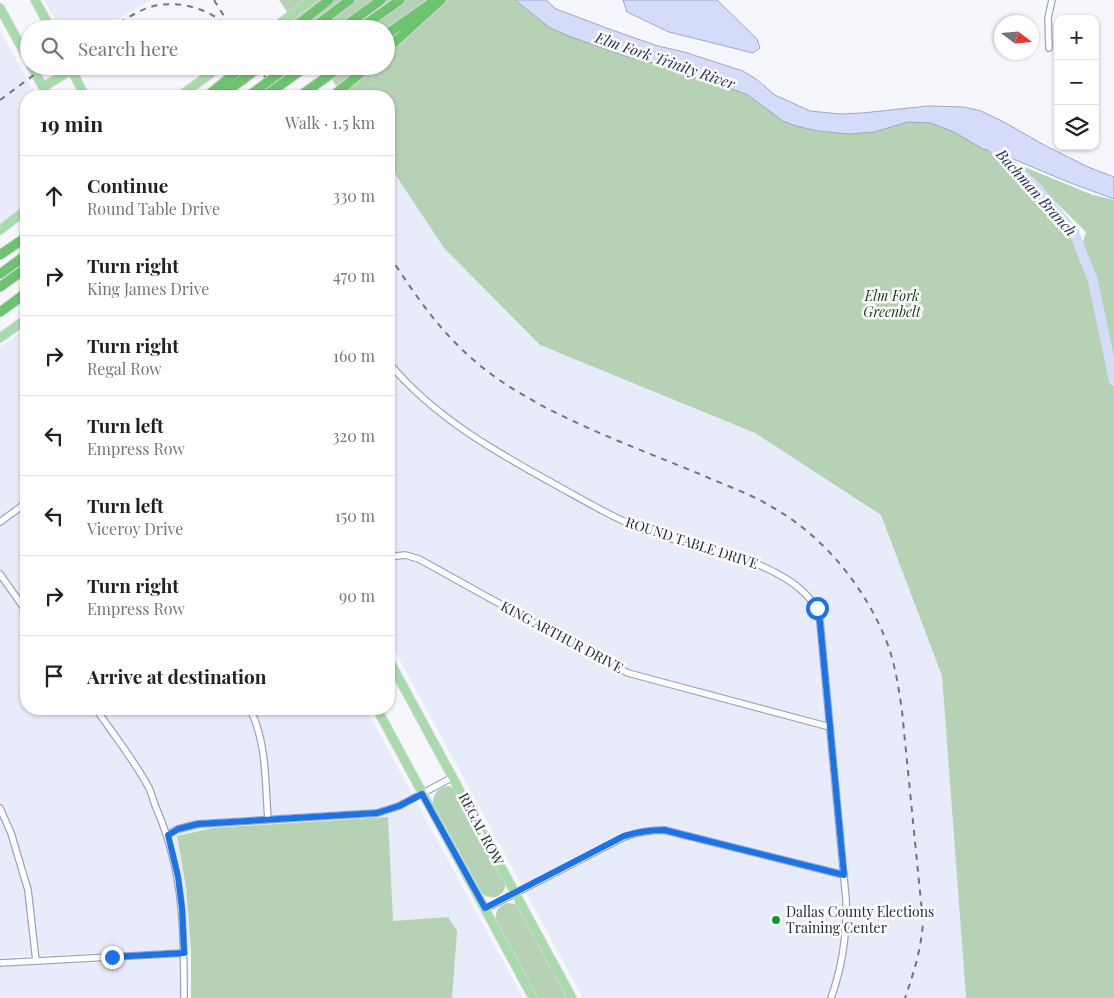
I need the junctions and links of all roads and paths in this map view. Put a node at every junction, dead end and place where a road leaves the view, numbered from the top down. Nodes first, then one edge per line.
1 (35, 0) edge
2 (312, 0) edge
3 (329, 0) edge
4 (350, 0) edge
5 (381, 0) edge
6 (400, 0) edge
7 (435, 0) edge
8 (441, 0) edge
9 (1052, 0) edge
10 (0, 8) edge
11 (45, 20) edge
12 (284, 20) edge
13 (303, 20) edge
14 (323, 20) edge
15 (353, 20) edge
16 (372, 20) edge
17 (395, 29) edge
18 (395, 42) edge
19 (20, 45) edge
20 (1048, 48) dead end
21 (36, 75) edge
22 (61, 75) edge
23 (74, 75) edge
24 (209, 75) edge
25 (233, 75) edge
26 (249, 75) edge
27 (277, 75) edge
28 (294, 75) edge
29 (329, 75) edge
30 (358, 75) edge
31 (43, 87) junction
32 (45, 90) edge
33 (82, 90) edge
34 (188, 90) edge
35 (214, 90) edge
36 (228, 90) edge
37 (256, 90) edge
38 (273, 90) edge
39 (308, 90) edge
40 (340, 90) edge
41 (20, 215) edge
42 (0, 230) edge
43 (20, 241) edge
44 (0, 255) edge
45 (20, 259) edge
46 (20, 272) edge
47 (0, 274) edge
48 (0, 287) edge
49 (20, 297) edge
50 (0, 312) edge
51 (20, 323) edge
52 (0, 338) edge
53 (395, 369) edge
54 (20, 507) edge
55 (0, 522) edge
56 (395, 556) edge
57 (0, 574) edge
58 (20, 602) edge
59 (395, 671) edge
60 (100, 715) edge
61 (252, 715) edge
62 (380, 715) edge
63 (830, 727) junction
64 (453, 777) junction
65 (422, 794) junction
66 (0, 808) edge
67 (268, 819) junction
68 (168, 835) junction
69 (844, 875) junction
70 (516, 893) junction
71 (485, 908) junction
72 (184, 953) junction
73 (36, 961) junction
74 (0, 963) edge
75 (184, 998) edge
76 (534, 998) edge
77 (572, 998) edge
78 (831, 998) edge

1 - 11 main road
2 - 12 main road
3 - 13 highway
4 - 14 highway
5 - 15 highway
6 - 16 highway
7 - 17 highway
8 - 18 highway
9 - 20 street
10 - 19 main road
21 - 31 main road
22 - 31 main road
23 - 33 main road
24 - 34 main road
25 - 35 highway
26 - 36 highway, bridge
27 - 37 highway, bridge
28 - 38 highway, bridge
29 - 39 highway
30 - 40 highway
31 - 32 main road
41 - 42 main road
43 - 44 highway
45 - 47 highway
46 - 48 highway
49 - 50 highway
51 - 52 main road
53 - 63 street, ROUND TABLE DRIVE
54 - 55 street
56 - 63 street, KING ARTHUR DRIVE
57 - 58 street
59 - 64 main road, REGAL ROW
60 - 68 street
61 - 67 street
62 - 65 main road
63 - 69 street, ROUND TABLE DRIVE
64 - 65 street
64 - 70 main road, REGAL ROW
65 - 67 street
65 - 71 main road
66 - 73 street
67 - 68 street
68 - 72 street
69 - 70 street
69 - 78 street, ROUND TABLE DRIVE
70 - 71 street
70 - 77 main road, REGAL ROW
71 - 76 main road
72 - 73 street
72 - 75 street
73 - 74 street

